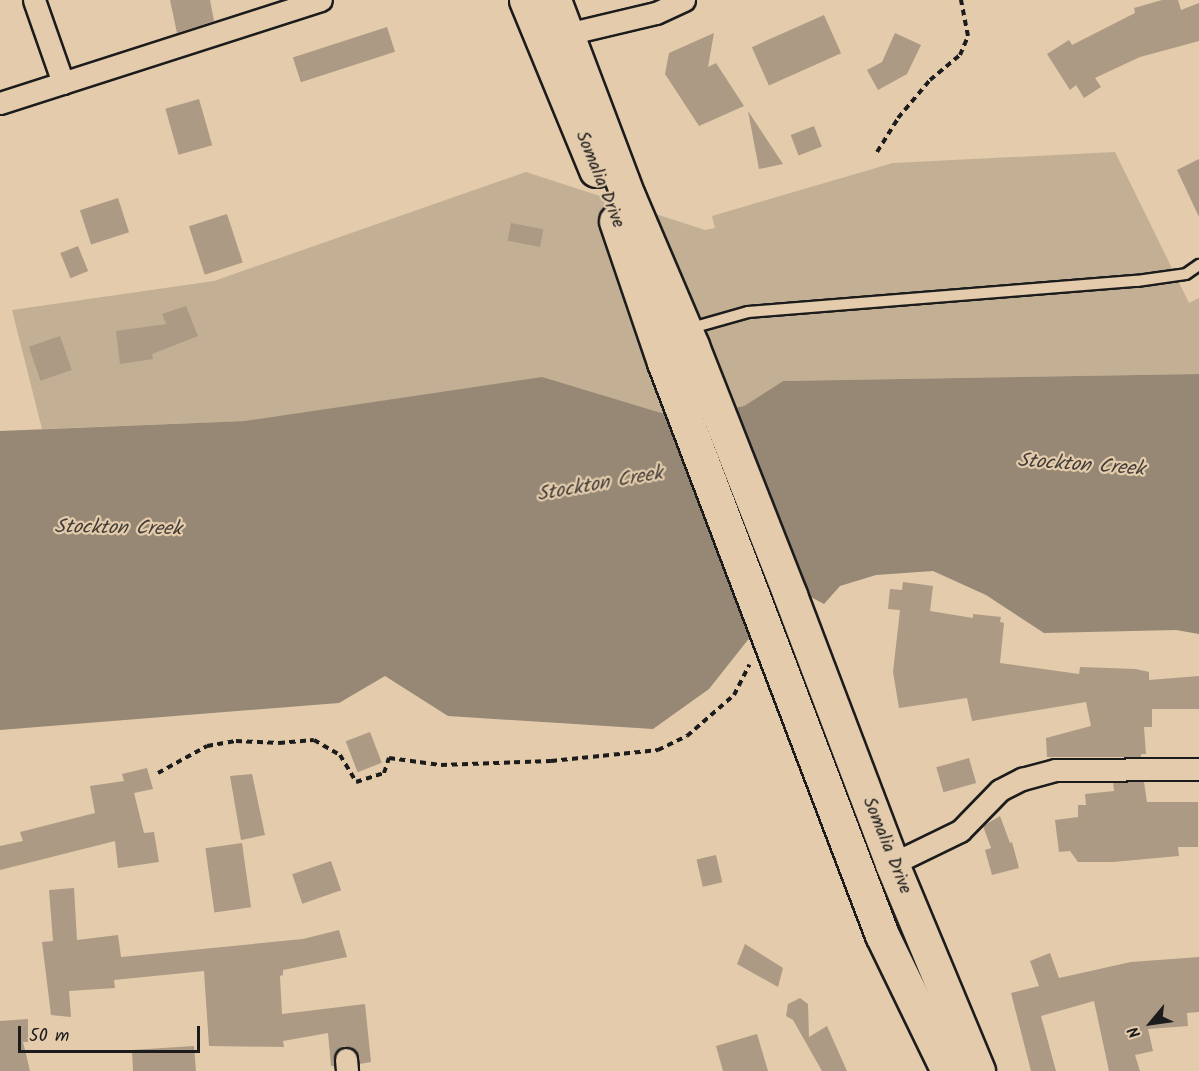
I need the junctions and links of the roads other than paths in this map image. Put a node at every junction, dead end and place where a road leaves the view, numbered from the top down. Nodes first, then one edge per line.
1 (34, 0) edge
2 (321, 0) edge
3 (526, 0) edge
4 (554, 0) edge
5 (684, 0) edge
6 (567, 34) junction
7 (63, 83) junction
8 (0, 103) edge
9 (1199, 265) edge
10 (680, 346) junction
11 (1199, 769) edge
12 (892, 864) junction
13 (948, 1071) edge
14 (978, 1071) edge

1 - 7 street
2 - 7 street
3 - 10 main road, Somalia Drive
4 - 6 main road, Somalia Drive
5 - 6 street
6 - 10 main road, Somalia Drive
7 - 8 street
9 - 10 lane
10 - 12 main road, Somalia Drive
10 - 13 main road, Somalia Drive
11 - 12 street
12 - 14 main road, Somalia Drive

